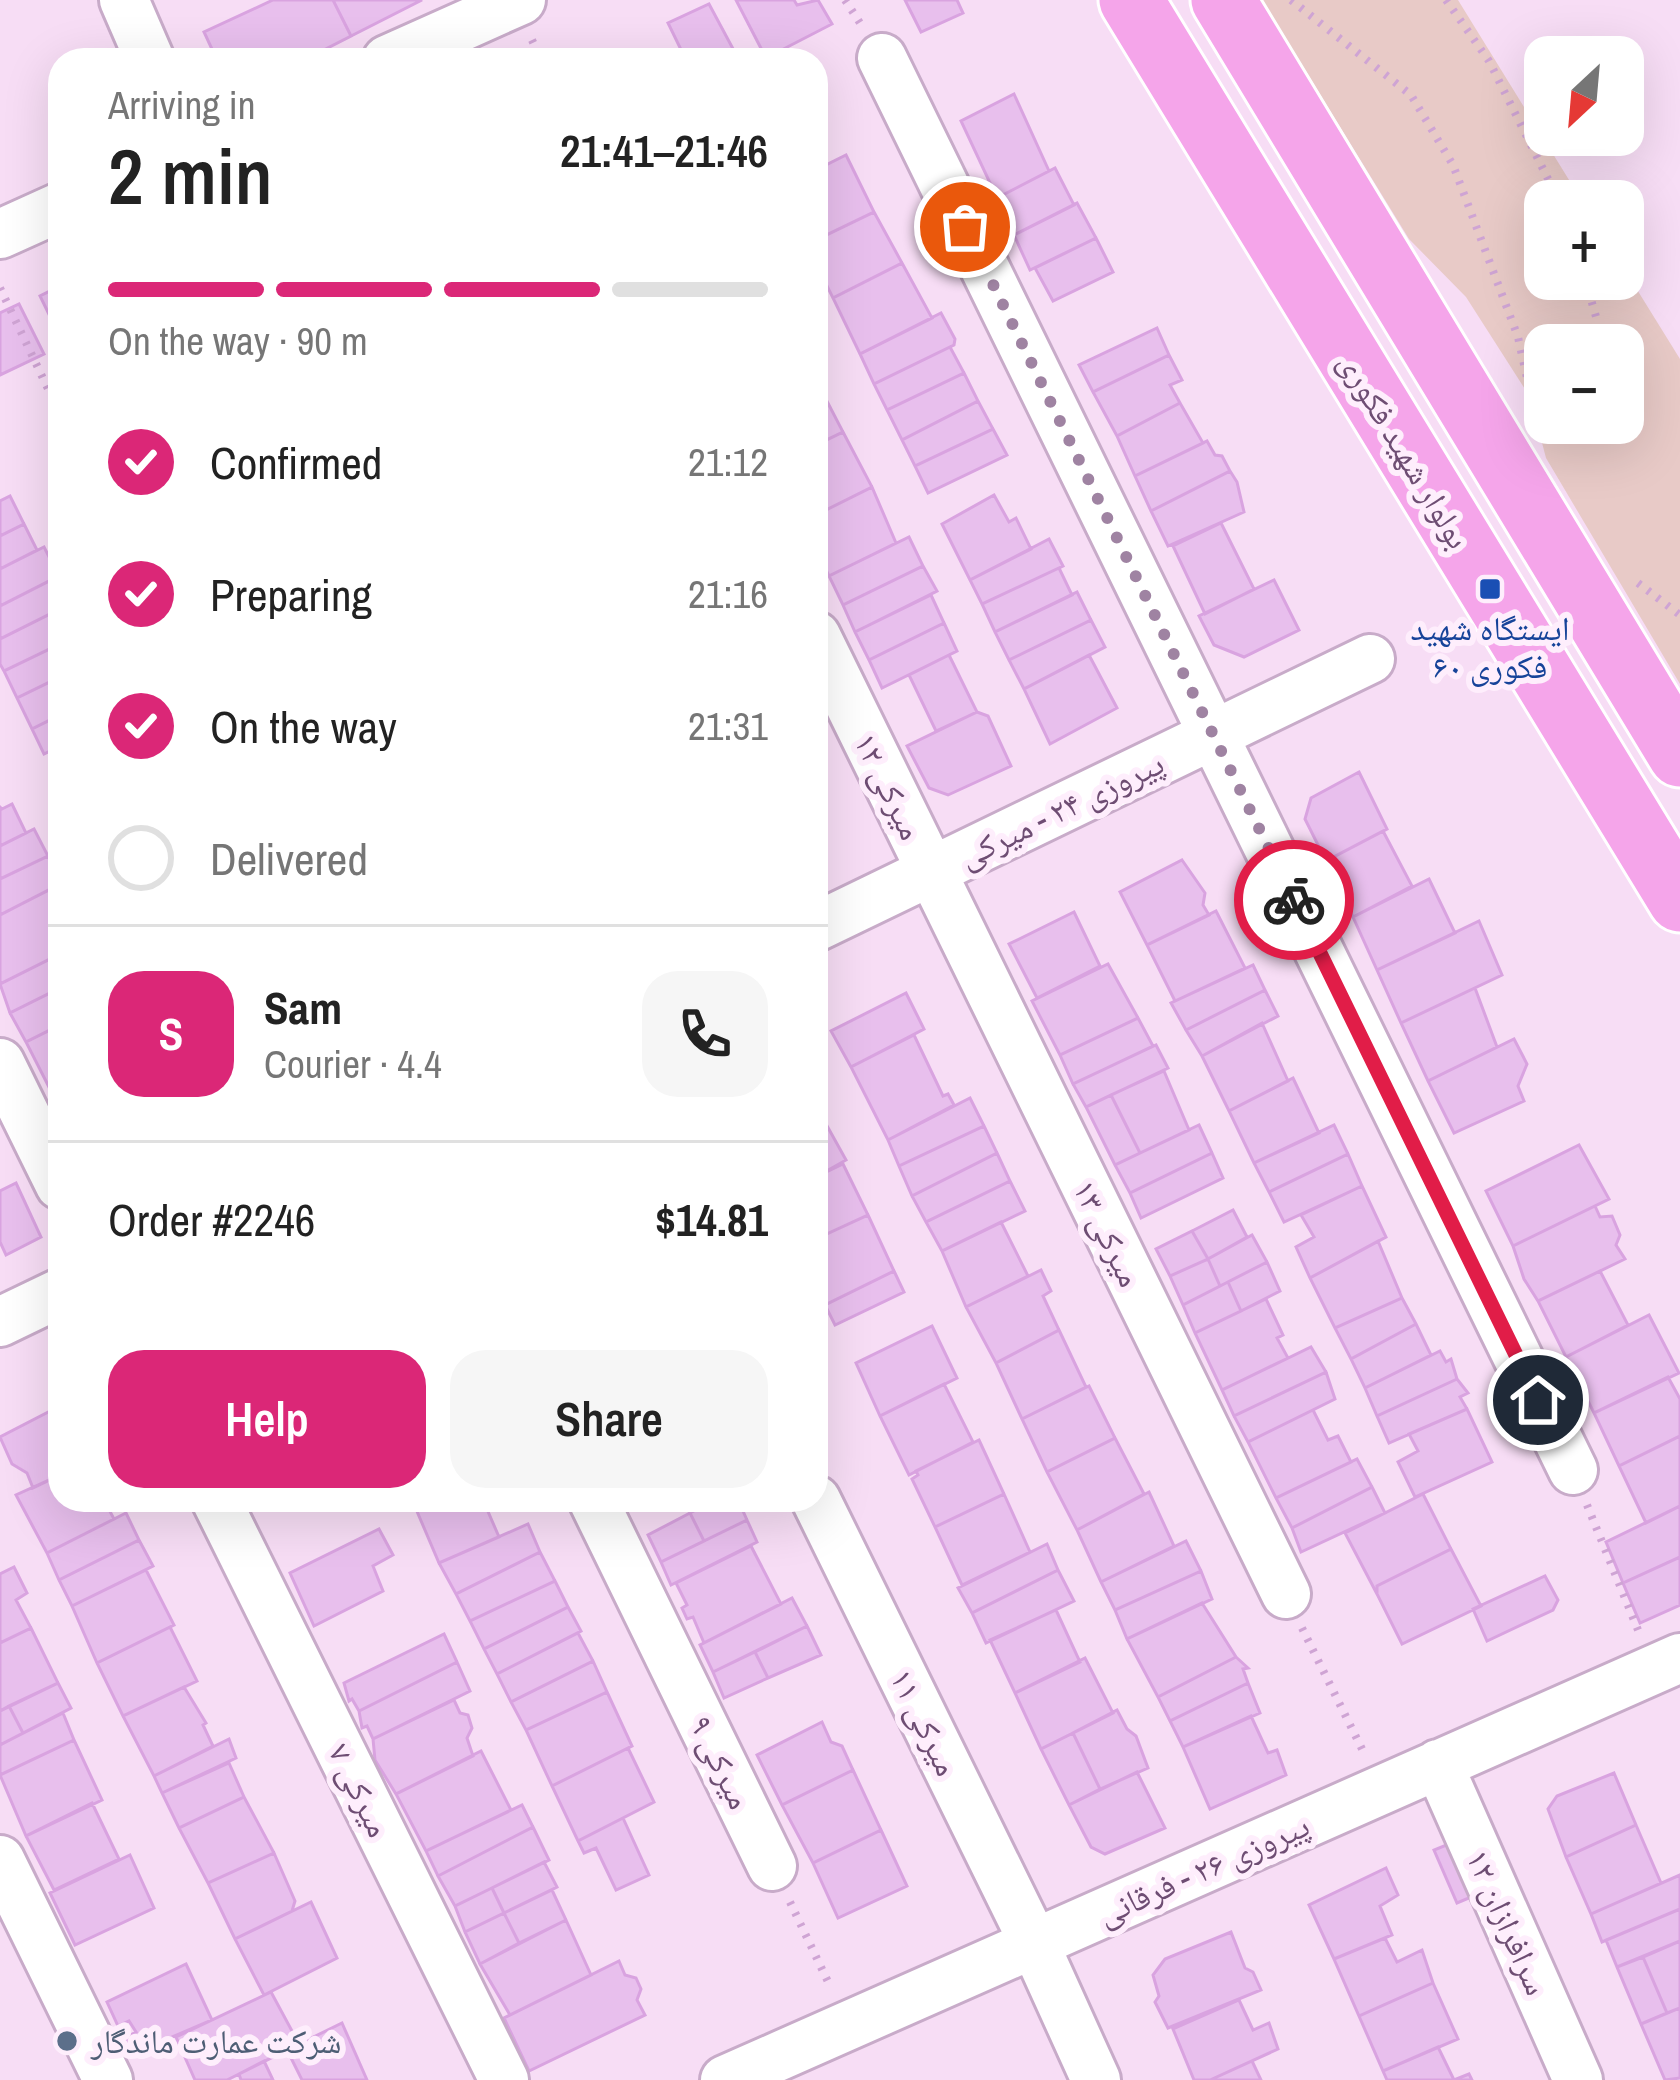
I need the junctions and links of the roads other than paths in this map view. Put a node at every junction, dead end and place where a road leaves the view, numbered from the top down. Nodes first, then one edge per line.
1 (124, 0) edge
2 (521, 0) edge
3 (1131, 0) edge
4 (1223, 0) edge
5 (145, 48) edge
6 (414, 48) edge
7 (882, 58) dead end
8 (48, 212) edge
9 (0, 234) edge
10 (1370, 659) dead end
11 (828, 661) edge
12 (1213, 735) junction
13 (1680, 755) edge
14 (931, 872) junction
15 (1680, 900) edge
16 (828, 921) edge
17 (0, 1063) edge
18 (48, 1161) edge
19 (48, 1299) edge
20 (0, 1322) edge
21 (1573, 1470) road end
22 (222, 1512) edge
23 (599, 1512) edge
24 (822, 1512) edge
25 (1286, 1594) road end
26 (1667, 1663) edge
27 (1438, 1764) junction
28 (0, 1860) edge
29 (772, 1866) road end
30 (1034, 1943) junction
31 (108, 2080) edge
32 (504, 2080) edge
33 (725, 2080) edge
34 (1096, 2080) edge
35 (1578, 2080) edge

1 - 5 street
2 - 6 street
3 - 15 main road, بولوار شهید فکوری
4 - 13 main road
7 - 12 street
8 - 9 street
10 - 12 street, پیروزی ۲۴ - میرکی
11 - 14 street, میرکی ۱۲
12 - 14 street, پیروزی ۲۴ - میرکی
12 - 21 street
14 - 16 street, پیروزی ۲۴ - میرکی
14 - 25 street, میرکی ۱۳
17 - 18 street
19 - 20 street
22 - 32 street, میرکی ۷
23 - 29 street, میرکی ۹
24 - 30 street, میرکی ۱۱
26 - 27 street, پیروزی ۲۶ - فرقانی
27 - 30 street, پیروزی ۲۶ - فرقانی
27 - 35 street, سرافرازان ۱۲
28 - 31 street
30 - 33 street, پیروزی ۲۶ - فرقانی
30 - 34 street, میرکی ۱۱

